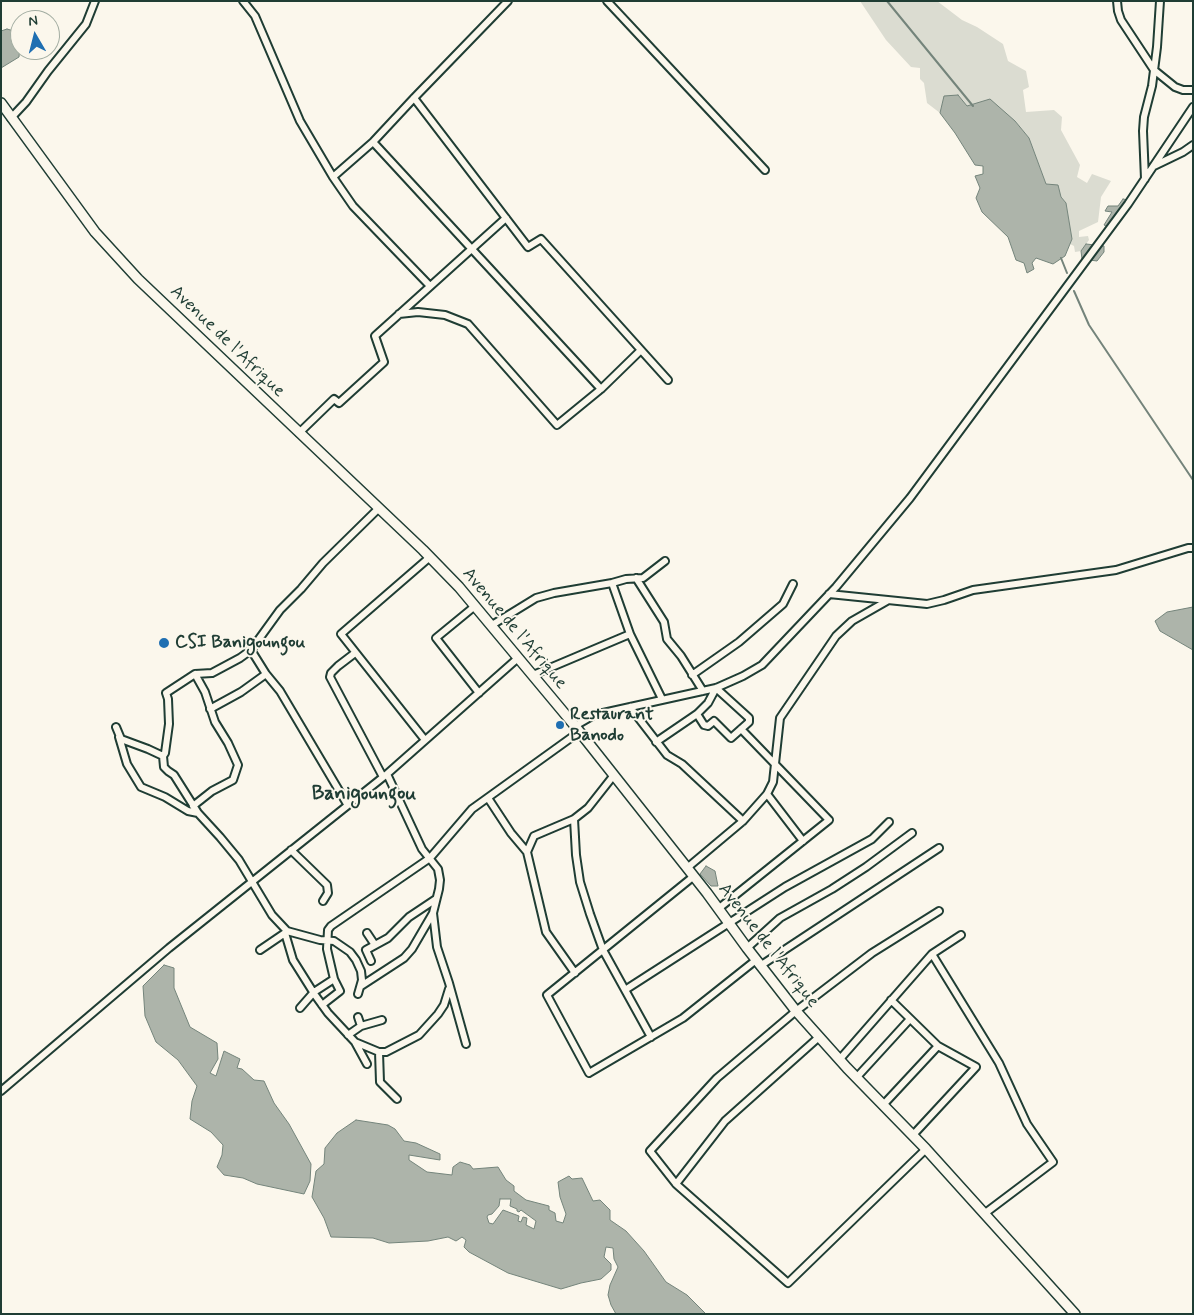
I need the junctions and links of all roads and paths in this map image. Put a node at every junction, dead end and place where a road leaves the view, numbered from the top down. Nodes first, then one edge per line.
1 (95, 1) edge
2 (242, 1) edge
3 (508, 1) edge
4 (607, 1) edge
5 (1117, 1) edge
6 (1160, 1) edge
7 (1154, 70) junction
8 (1193, 90) edge
9 (414, 98) junction
10 (1, 103) edge
11 (1193, 107) edge
12 (11, 118) junction
13 (374, 142) junction
14 (1193, 145) edge
15 (1153, 167) junction
16 (764, 170) dead end
17 (333, 177) junction
18 (1145, 179) junction
19 (506, 218) junction
20 (472, 248) junction
21 (430, 286) junction
22 (399, 314) junction
23 (641, 350) junction
24 (668, 380) dead end
25 (600, 389) junction
26 (299, 433) junction
27 (379, 508) junction
28 (1193, 548) edge
29 (430, 558) junction
30 (665, 561) dead end
31 (636, 578) junction
32 (612, 583) junction
33 (793, 584) dead end
34 (829, 594) junction
35 (888, 600) junction
36 (475, 606) junction
37 (492, 625) junction
38 (630, 634) junction
39 (251, 650) junction
40 (355, 653) junction
41 (518, 658) junction
42 (195, 674) junction
43 (266, 674) junction
44 (533, 675) junction
45 (692, 675) junction
46 (716, 688) junction
47 (703, 690) junction
48 (479, 692) junction
49 (662, 699) junction
50 (630, 707) junction
51 (210, 709) junction
52 (697, 714) junction
53 (116, 727) dead end
54 (577, 729) junction
55 (741, 729) junction
56 (119, 737) junction
57 (425, 740) junction
58 (656, 742) junction
59 (163, 756) junction
60 (775, 764) junction
61 (385, 775) junction
62 (614, 775) junction
63 (767, 794) junction
64 (488, 798) junction
65 (347, 804) junction
66 (193, 806) junction
67 (198, 813) junction
68 (574, 818) junction
69 (743, 821) junction
70 (889, 822) dead end
71 (912, 832) dead end
72 (804, 841) junction
73 (940, 848) dead end
74 (291, 850) junction
75 (527, 852) junction
76 (430, 858) junction
77 (687, 868) junction
78 (694, 876) junction
79 (252, 881) junction
80 (436, 899) junction
81 (323, 901) dead end
82 (718, 909) junction
83 (939, 911) dead end
84 (433, 913) junction
85 (729, 924) junction
86 (286, 932) junction
87 (367, 933) dead end
88 (961, 935) dead end
89 (326, 940) junction
90 (375, 945) junction
91 (747, 948) junction
92 (260, 950) dead end
93 (603, 950) junction
94 (932, 954) junction
95 (371, 961) dead end
96 (758, 963) junction
97 (574, 972) junction
98 (334, 978) junction
99 (449, 982) junction
100 (361, 986) junction
101 (624, 990) junction
102 (314, 992) junction
103 (358, 994) dead end
104 (891, 1000) junction
105 (322, 1005) junction
106 (300, 1008) dead end
107 (796, 1011) junction
108 (358, 1017) dead end
109 (910, 1019) junction
110 (382, 1020) dead end
111 (361, 1026) junction
112 (348, 1035) junction
113 (651, 1037) junction
114 (819, 1037) junction
115 (355, 1042) junction
116 (466, 1044) dead end
117 (938, 1046) junction
118 (380, 1052) junction
119 (840, 1059) junction
120 (367, 1064) dead end
121 (857, 1077) junction
122 (1, 1091) edge
123 (397, 1099) dead end
124 (884, 1104) junction
125 (913, 1135) junction
126 (926, 1149) junction
127 (676, 1184) junction
128 (984, 1214) junction
129 (1075, 1314) edge

1 - 12 street
2 - 17 street
3 - 9 street
4 - 16 street
5 - 7 street
6 - 7 street
7 - 8 street
7 - 18 street
9 - 13 street
9 - 19 street
10 - 12 main road, Avenue de l'Afrique
11 - 15 street
12 - 26 main road, Avenue de l'Afrique
13 - 17 street
13 - 20 street
14 - 15 street
15 - 18 street
17 - 21 street
18 - 34 street
19 - 20 street
19 - 23 street
20 - 21 street
20 - 25 street
21 - 22 street
22 - 25 street
22 - 26 street
23 - 24 street
23 - 25 street
26 - 27 main road, Avenue de l'Afrique
27 - 29 main road, Avenue de l'Afrique
27 - 39 street
28 - 35 street
29 - 36 main road, Avenue de l'Afrique
29 - 40 street
30 - 31 street
31 - 32 street
31 - 45 street
32 - 37 street
32 - 38 street
33 - 45 street
34 - 35 street
34 - 46 street
35 - 60 street
36 - 37 main road, Avenue de l'Afrique
36 - 48 street
37 - 41 main road, Avenue de l'Afrique
38 - 44 street
38 - 49 street
39 - 42 street
39 - 43 street
40 - 57 street
40 - 61 street
41 - 44 main road, Avenue de l'Afrique
41 - 48 street
42 - 51 street
42 - 59 street
43 - 51 street
43 - 65 street
44 - 54 main road, Avenue de l'Afrique
45 - 47 street
46 - 47 street
46 - 52 street
46 - 55 street
47 - 49 street
48 - 57 street
49 - 50 street
50 - 54 street
50 - 58 street
51 - 66 street
52 - 55 street
52 - 58 street
53 - 56 street
54 - 62 main road, Avenue de l'Afrique
54 - 64 street
55 - 60 street
56 - 59 street
56 - 67 street
57 - 61 street
58 - 69 street
59 - 66 street
60 - 63 street
60 - 72 street
61 - 65 street
61 - 76 street
62 - 68 street
62 - 77 main road, Avenue de l'Afrique
63 - 69 street
63 - 72 street
64 - 75 street
64 - 76 street
65 - 74 street
66 - 67 street
67 - 79 street
68 - 75 street
68 - 93 street
69 - 77 street
70 - 85 street
71 - 91 street
72 - 82 street
73 - 96 street
74 - 79 street
74 - 81 street
75 - 97 street
76 - 80 street
76 - 89 street
77 - 78 main road, Avenue de l'Afrique
78 - 82 main road, Avenue de l'Afrique
78 - 93 street
79 - 86 street
79 - 122 street
80 - 84 street
80 - 90 street
82 - 85 main road, Avenue de l'Afrique
83 - 107 street
84 - 99 street
84 - 100 street
85 - 91 main road, Avenue de l'Afrique
85 - 101 street
86 - 89 street
86 - 92 street
86 - 102 street
87 - 90 street
88 - 94 street
89 - 98 street
89 - 100 street
90 - 95 street
91 - 96 main road, Avenue de l'Afrique
93 - 97 street
93 - 101 street
94 - 104 street
94 - 128 street
96 - 107 main road, Avenue de l'Afrique
96 - 113 street
97 - 113 street
98 - 102 street
98 - 105 street
99 - 116 street
99 - 118 street
100 - 103 street
101 - 113 street
102 - 105 street
102 - 106 street
104 - 109 street
104 - 119 street
105 - 112 street
107 - 114 main road, Avenue de l'Afrique
107 - 127 street
108 - 111 street
109 - 117 street
109 - 121 street
110 - 111 street
111 - 112 street
112 - 115 street
114 - 119 main road, Avenue de l'Afrique
114 - 127 street
115 - 118 street
115 - 120 street
117 - 124 street
117 - 125 street
118 - 123 street
119 - 121 main road, Avenue de l'Afrique
121 - 124 main road, Avenue de l'Afrique
124 - 125 main road, Avenue de l'Afrique
125 - 126 main road, Avenue de l'Afrique
126 - 127 street
126 - 128 main road, Avenue de l'Afrique
128 - 129 main road, Avenue de l'Afrique

